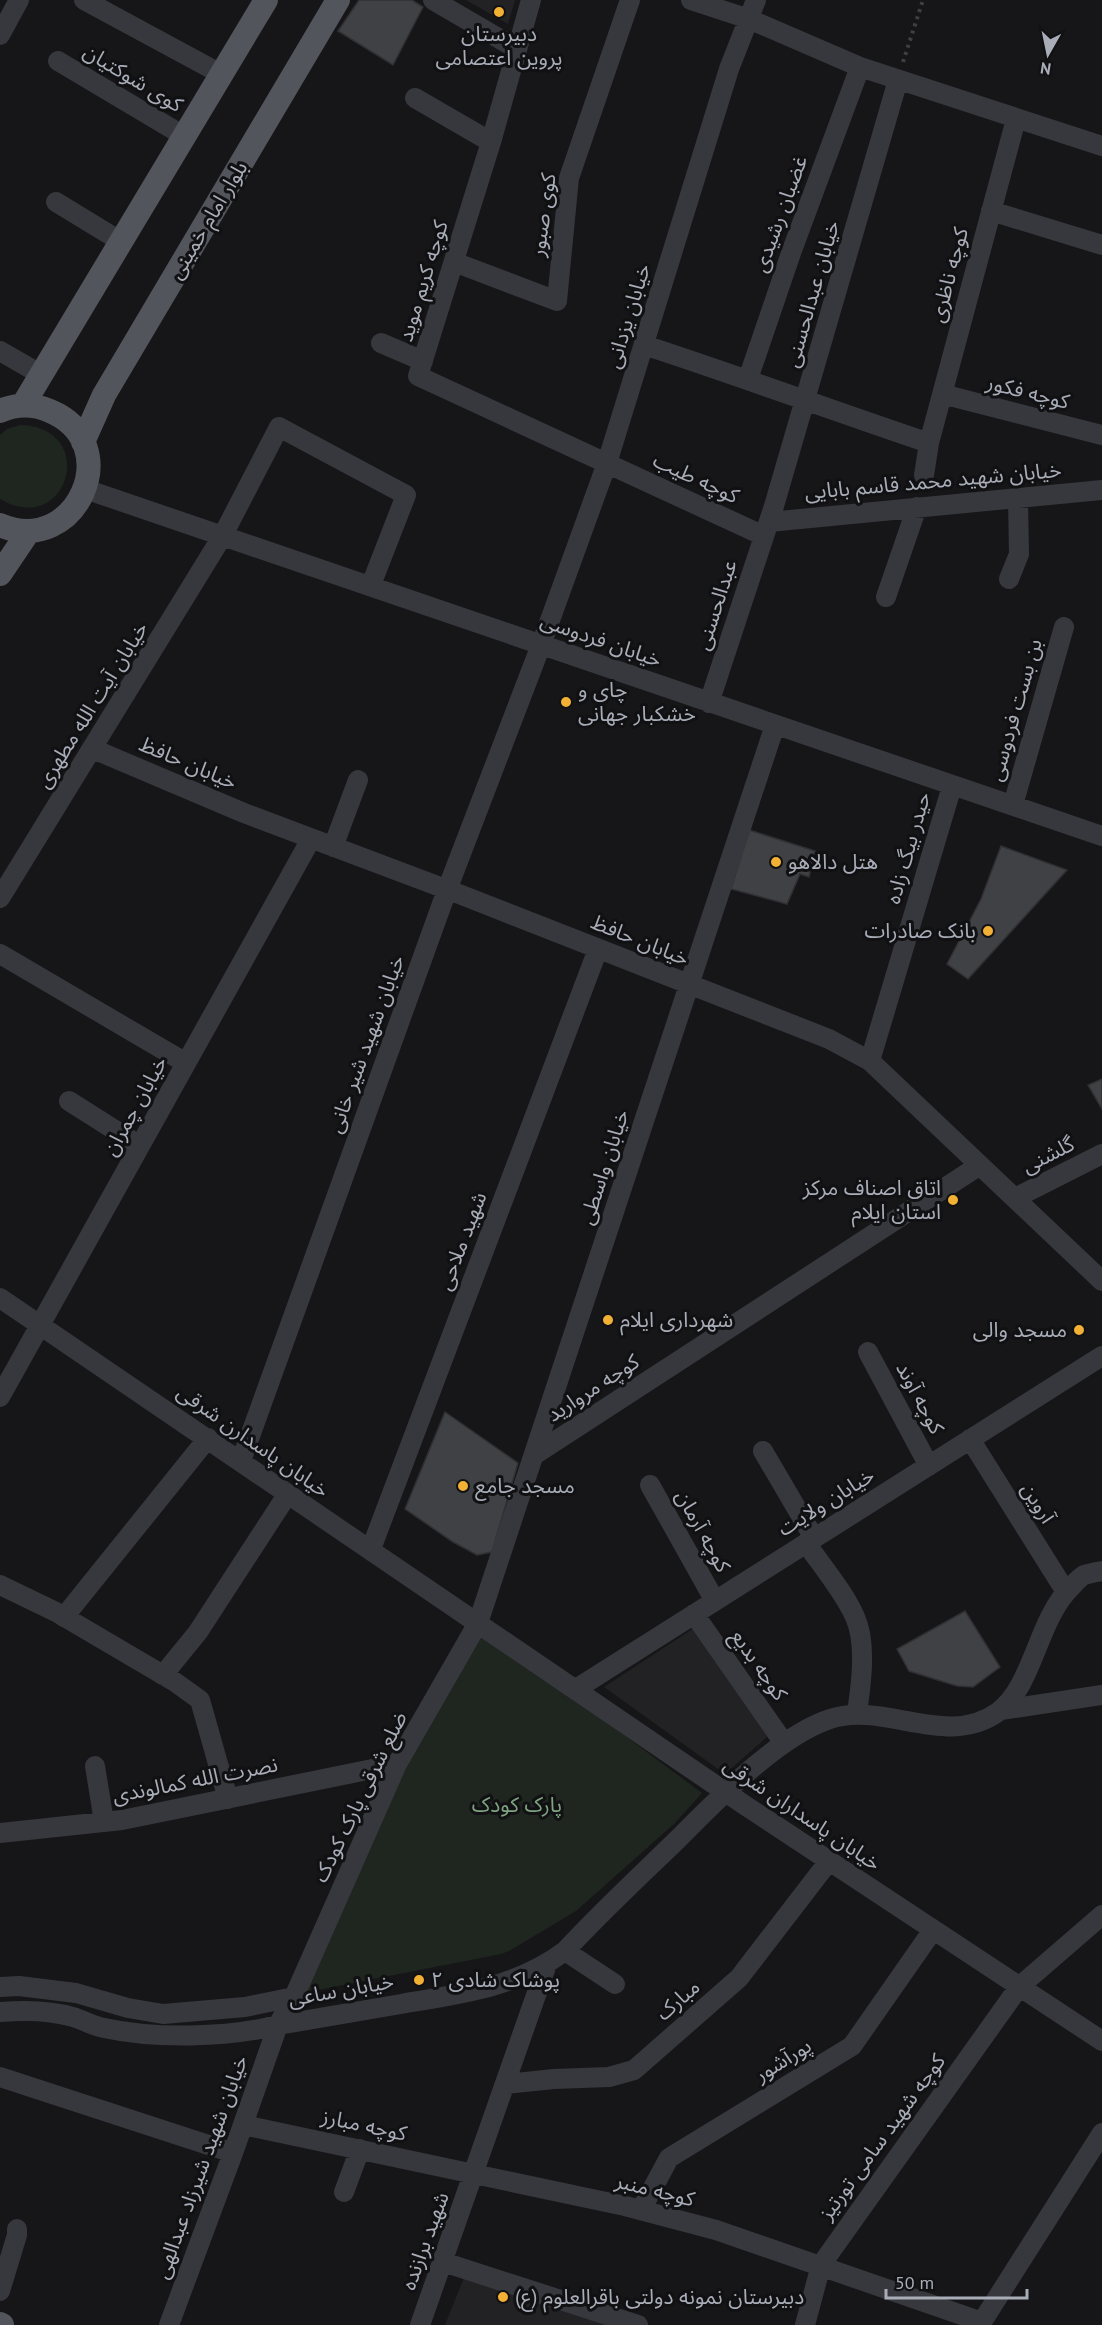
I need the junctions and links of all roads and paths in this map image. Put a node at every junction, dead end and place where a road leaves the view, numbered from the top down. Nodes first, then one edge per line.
1 (19, 0) edge
2 (84, 0) edge
3 (266, 0) edge
4 (338, 0) edge
5 (433, 0) edge
6 (531, 0) edge
7 (630, 0) edge
8 (691, 0) edge
9 (756, 0) edge
10 (923, 0) edge
11 (749, 19) junction
12 (0, 35) edge
13 (517, 49) junction
14 (58, 61) dead end
15 (860, 67) junction
16 (221, 74) junction
17 (898, 80) junction
18 (415, 98) dead end
19 (1016, 119) junction
20 (184, 136) junction
21 (491, 142) junction
22 (1102, 146) edge
23 (56, 201) dead end
24 (991, 211) junction
25 (120, 241) junction
26 (1102, 245) edge
27 (454, 262) junction
28 (381, 343) dead end
29 (644, 345) junction
30 (0, 351) edge
31 (423, 361) junction
32 (40, 374) junction
33 (748, 379) junction
34 (942, 394) junction
35 (806, 401) junction
36 (11, 408) edge
37 (1102, 435) edge
38 (83, 442) junction
39 (929, 443) junction
40 (607, 463) junction
41 (924, 475) dead end
42 (85, 489) junction
43 (1102, 490) edge
44 (1018, 498) junction
45 (917, 507) junction
46 (0, 525) edge
47 (766, 529) junction
48 (29, 531) junction
49 (223, 535) junction
50 (0, 574) edge
51 (1009, 579) dead end
52 (370, 585) junction
53 (886, 597) dead end
54 (1064, 627) dead end
55 (541, 645) junction
56 (709, 703) junction
57 (775, 725) junction
58 (93, 749) junction
59 (358, 780) dead end
60 (952, 786) junction
61 (1013, 805) junction
62 (1102, 836) edge
63 (311, 838) junction
64 (333, 847) junction
65 (447, 890) junction
66 (0, 898) edge
67 (598, 949) junction
68 (0, 954) edge
69 (690, 985) junction
70 (870, 1061) junction
71 (186, 1063) junction
72 (69, 1101) dead end
73 (140, 1146) junction
74 (1102, 1154) edge
75 (980, 1165) junction
76 (1015, 1198) junction
77 (1102, 1281) edge
78 (0, 1298) edge
79 (41, 1326) junction
80 (868, 1352) dead end
81 (1102, 1356) edge
82 (0, 1397) edge
83 (208, 1438) junction
84 (970, 1439) junction
85 (763, 1451) dead end
86 (534, 1455) junction
87 (242, 1461) junction
88 (929, 1466) junction
89 (650, 1485) dead end
90 (287, 1495) junction
91 (810, 1541) junction
92 (370, 1549) junction
93 (1102, 1570) edge
94 (0, 1585) edge
95 (1066, 1592) junction
96 (715, 1601) junction
97 (694, 1614) junction
98 (64, 1617) junction
99 (478, 1623) junction
100 (163, 1676) junction
101 (576, 1689) junction
102 (1102, 1695) edge
103 (1001, 1710) junction
104 (857, 1713) junction
105 (784, 1743) junction
106 (397, 1764) junction
107 (95, 1766) dead end
108 (726, 1792) junction
109 (228, 1799) junction
110 (104, 1822) junction
111 (0, 1833) edge
112 (829, 1861) junction
113 (1102, 1915) edge
114 (933, 1930) junction
115 (565, 1951) junction
116 (547, 1964) junction
117 (615, 1984) dead end
118 (0, 1987) edge
119 (1019, 1987) junction
120 (294, 1997) junction
121 (0, 2012) edge
122 (278, 2025) junction
123 (1102, 2041) edge
124 (0, 2077) edge
125 (506, 2084) junction
126 (243, 2125) junction
127 (1102, 2133) edge
128 (360, 2149) junction
129 (233, 2153) junction
130 (475, 2173) junction
131 (344, 2192) dead end
132 (641, 2210) junction
133 (17, 2229) dead end
134 (443, 2262) junction
135 (820, 2265) junction
136 (0, 2291) edge
137 (981, 2323) edge
138 (168, 2325) edge
139 (420, 2325) edge
140 (638, 2325) edge
141 (805, 2325) edge

1 - 12 street
2 - 16 street
3 - 16 main road
4 - 38 main road, بلوار امام خمینی
5 - 13 street
6 - 13 street, کوچه کریم موید
7 - 27 street, کوی صبور
8 - 11 street
9 - 11 street, خیابان یزدانی
10 - 17 path
11 - 15 street
11 - 29 street, خیابان یزدانی
13 - 21 street, کوچه کریم موید
14 - 20 street, کوی شوکتیان
15 - 17 street
15 - 33 street, غضبان رشیدی
16 - 20 main road
17 - 19 street
17 - 35 street, خیابان عبدالحسنی
18 - 21 street
19 - 22 street
19 - 24 street, کوچه ناظری
20 - 25 main road
21 - 27 street, کوچه کریم موید
23 - 25 street
24 - 26 street
24 - 34 street, کوچه ناظری
25 - 32 main road
27 - 31 street, کوچه کریم موید
28 - 31 street
29 - 33 street
29 - 40 street, خیابان یزدانی
30 - 32 street
31 - 40 street, کوچه کریم موید
32 - 36 main road
33 - 35 street
34 - 37 street, کوچه فکور
34 - 39 street, کوچه ناظری
35 - 39 street
35 - 47 street, خیابان عبدالحسنی
36 - 38 main road
38 - 42 main road
39 - 41 street, کوچه ناظری
40 - 47 street, کوچه طیب
40 - 55 street, خیابان یزدانی
42 - 48 main road
42 - 49 street, خیابان فردوسی
43 - 44 street, خیابان شهید محمد قاسم بابایی
44 - 45 street, خیابان شهید محمد قاسم بابایی
44 - 51 street
45 - 47 street, خیابان شهید محمد قاسم بابایی
45 - 53 street
46 - 48 main road
47 - 56 street, عبدالحسنی
48 - 50 main road
49 - 52 street, خیابان فردوسی
49 - 52 street, خیابان آیت الله مطهری
49 - 58 street, خیابان آیت الله مطهری
52 - 55 street, خیابان فردوسی
54 - 61 street, بن بست فردوسی
55 - 56 street, خیابان فردوسی
55 - 65 street, خیابان شهید شیر خانی
56 - 57 street, خیابان فردوسی
57 - 60 street, خیابان فردوسی
57 - 69 street, خیابان واسطی
58 - 63 street, خیابان حافظ
58 - 66 street, خیابان آیت الله مطهری
59 - 64 street
60 - 61 street, خیابان فردوسی
60 - 70 street, حیدر بیگ زاده
61 - 62 street, خیابان فردوسی
63 - 64 street, خیابان حافظ
63 - 71 street, خیابان چمران
64 - 65 street, خیابان حافظ
65 - 67 street, خیابان حافظ
65 - 87 street, خیابان شهید شیر خانی
67 - 69 street, خیابان حافظ
67 - 92 street, شهید ملاحی
68 - 71 street
69 - 70 street, خیابان حافظ
69 - 86 street, خیابان واسطی
70 - 75 street, خیابان حافظ
71 - 73 street, خیابان چمران
72 - 73 street
73 - 79 street, خیابان چمران
74 - 76 street, گلشنی
75 - 76 street, خیابان حافظ
75 - 86 street, کوچه مروارید
76 - 77 street, خیابان حافظ
78 - 79 street, خیابان پاسدارن شرقی
79 - 82 street, خیابان چمران
79 - 83 street, خیابان پاسدارن شرقی
80 - 88 street, کوچه آوند
81 - 84 street, خیابان ولایت
83 - 87 street, خیابان پاسدارن شرقی
83 - 98 street
84 - 88 street, خیابان ولایت
84 - 95 street, آروین
85 - 91 street
86 - 99 street, خیابان واسطی
87 - 90 street, خیابان پاسدارن شرقی
88 - 91 street, خیابان ولایت
89 - 96 street, کوچه آرمان
90 - 92 street, خیابان پاسدارن شرقی
90 - 100 street
91 - 96 street, خیابان ولایت
91 - 104 street
92 - 99 street, خیابان پاسدارن شرقی
93 - 95 street
94 - 98 street
95 - 103 street
96 - 97 street, خیابان ولایت
97 - 101 street, خیابان ولایت
97 - 105 street, کوچه بدیع
98 - 100 street
99 - 101 street, خیابان پاسداران شرقی
99 - 106 street, ضلع شرقی پارک کودک
100 - 109 street
101 - 108 street, خیابان پاسداران شرقی
102 - 103 street
103 - 104 street
104 - 105 street, خیابان ساعی
105 - 108 street, خیابان ساعی
106 - 109 street, نصرت الله کمالوندی
106 - 120 street, ضلع شرقی پارک کودک
107 - 110 street
108 - 112 street, خیابان پاسداران شرقی
108 - 115 street, خیابان ساعی
109 - 110 street, نصرت الله کمالوندی
110 - 111 street, نصرت الله کمالوندی
112 - 114 street, خیابان پاسداران شرقی
112 - 125 street, مبارک
113 - 119 street, کوچه شهید سامی تورتیز
114 - 119 street, خیابان پاسداران شرقی
114 - 132 street, پورآشور
115 - 116 street, خیابان ساعی
115 - 117 street
116 - 122 street, خیابان ساعی
116 - 125 street, شهید برازنده
118 - 120 street, خیابان ساعی
119 - 123 street, خیابان پاسداران شرقی
119 - 135 street, کوچه شهید سامی تورتیز
120 - 122 street, ضلع شرقی پارک کودک
121 - 122 street, خیابان ساعی
122 - 126 street, خیابان شهید شیرزاد عبدالهی
124 - 129 street
125 - 130 street, شهید برازنده
126 - 128 street, کوچه مبارز
126 - 129 street, خیابان شهید شیرزاد عبدالهی
127 - 137 street
128 - 130 street, کوچه مبارز
128 - 131 street
129 - 138 street, خیابان شهید شیرزاد عبدالهی
130 - 132 street, کوچه منبر
130 - 134 street, شهید برازنده
132 - 135 street, کوچه منبر
133 - 136 street
134 - 139 street, شهید برازنده
134 - 140 street
135 - 137 street, کوچه منبر
135 - 141 street, کوچه شهید سامی تورتیز

